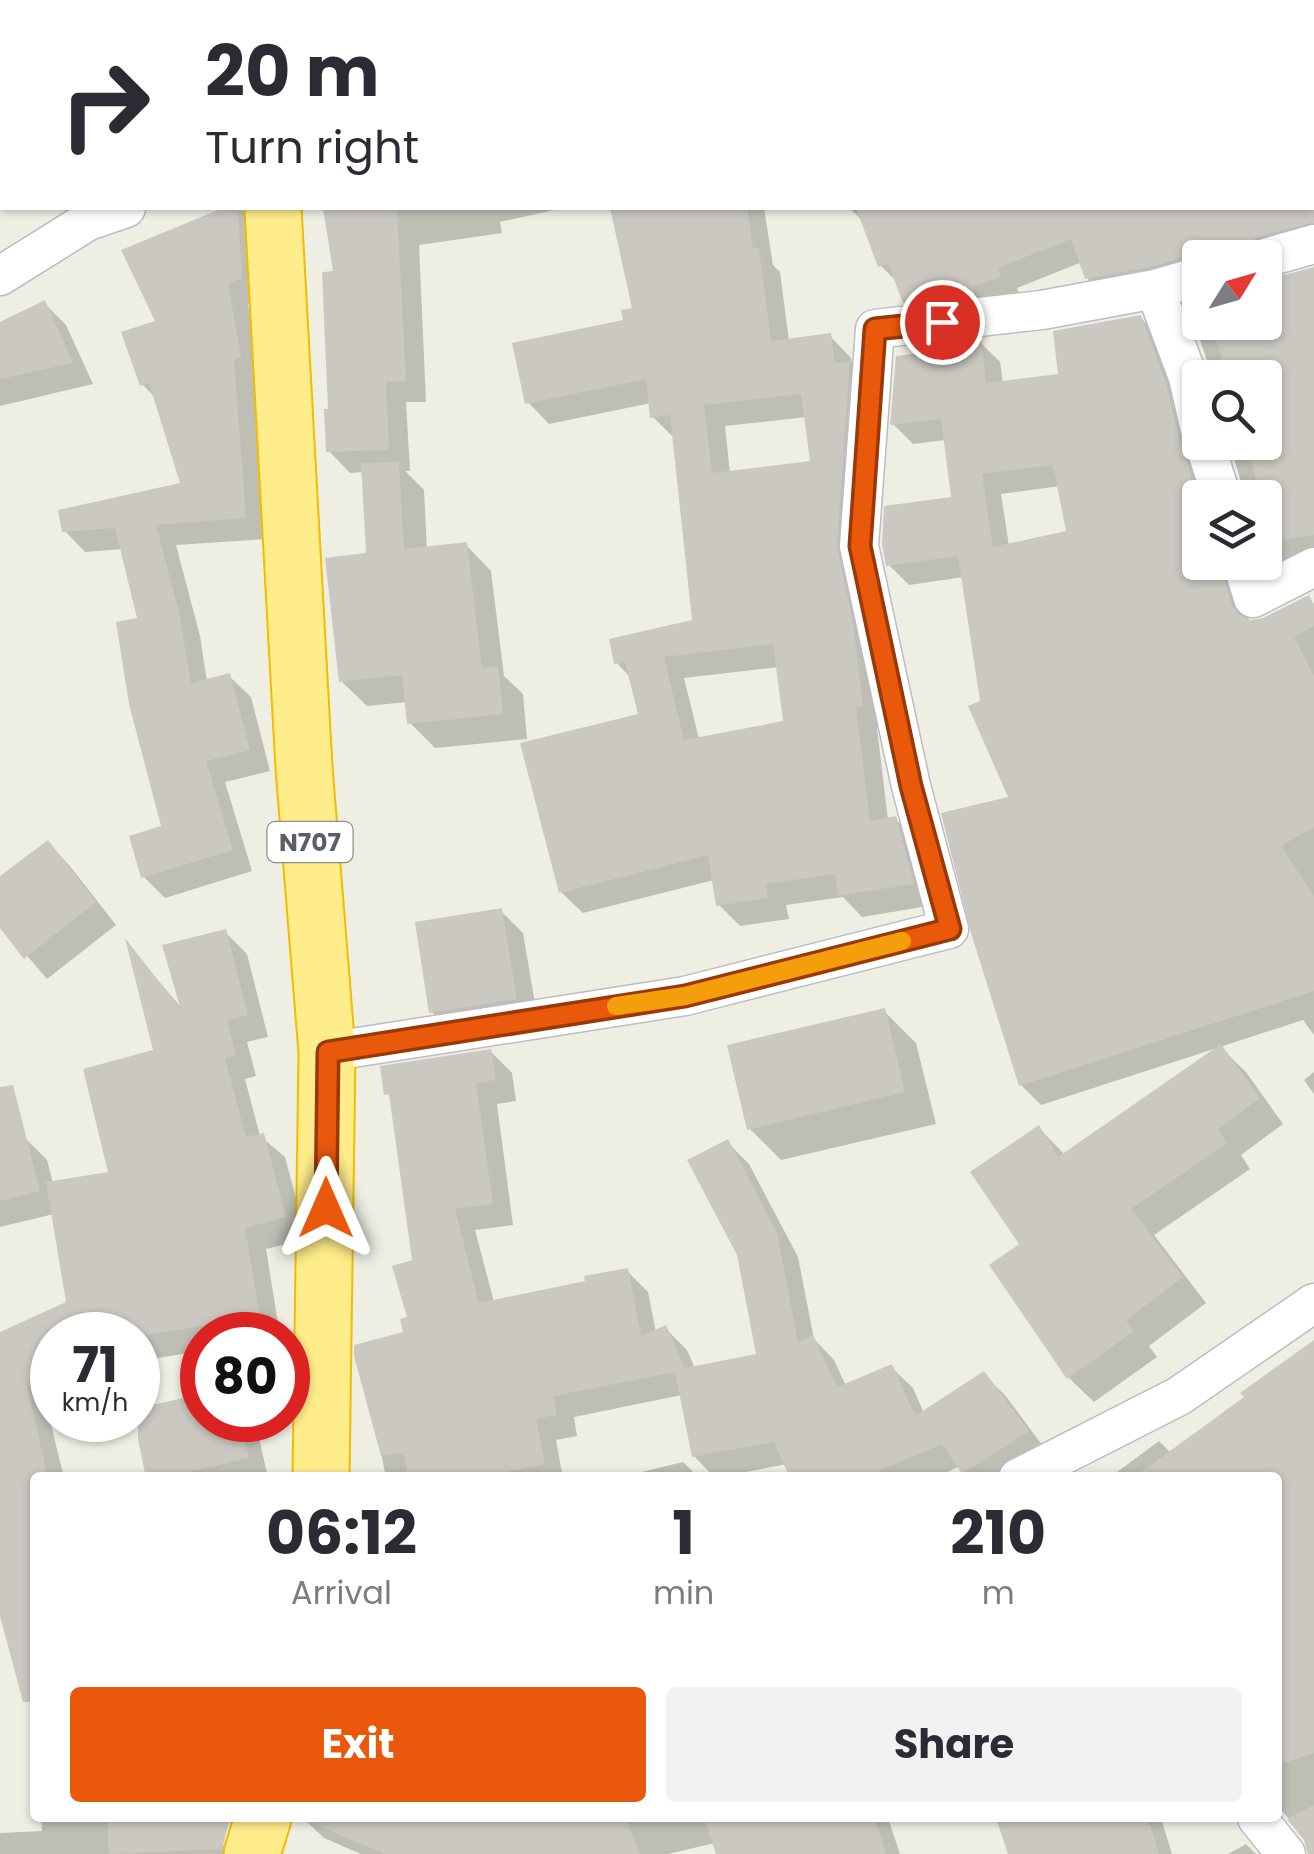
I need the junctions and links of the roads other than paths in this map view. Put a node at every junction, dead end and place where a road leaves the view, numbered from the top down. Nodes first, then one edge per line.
1 (121, 210) edge
2 (273, 210) edge
3 (1314, 244) edge
4 (1282, 253) edge
5 (0, 276) edge
6 (1182, 281) edge
7 (1154, 288) junction
8 (1182, 361) edge
9 (1314, 567) edge
10 (1248, 580) edge
11 (328, 1052) junction
12 (1314, 1304) edge
13 (1070, 1466) edge
14 (322, 1472) edge
15 (1044, 1472) edge
16 (262, 1822) edge
17 (1260, 1822) edge
18 (252, 1854) edge
19 (1286, 1854) edge

1 - 5 street
2 - 11 highway, N707
3 - 4 street
6 - 7 street
7 - 8 street
7 - 11 street
9 - 10 street
11 - 14 highway, N707
12 - 13 street
13 - 15 street
16 - 18 highway
17 - 19 street

